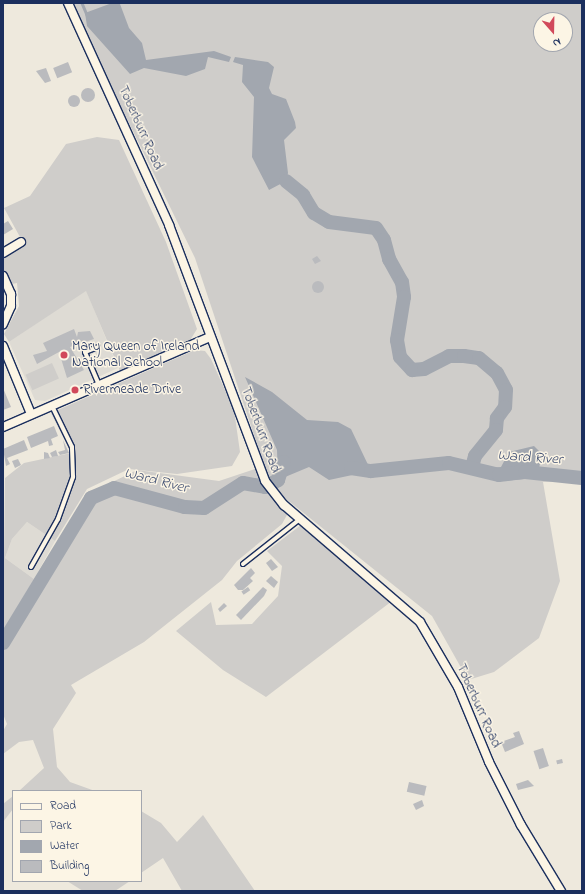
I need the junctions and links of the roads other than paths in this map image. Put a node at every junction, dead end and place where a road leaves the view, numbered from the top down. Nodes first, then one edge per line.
1 (68, 3) edge
2 (3, 253) edge
3 (19, 254) dead end
4 (3, 276) edge
5 (3, 324) edge
6 (210, 337) junction
7 (3, 346) edge
8 (98, 347) dead end
9 (99, 385) junction
10 (52, 405) junction
11 (31, 414) junction
12 (3, 427) edge
13 (300, 518) junction
14 (243, 564) dead end
15 (31, 567) dead end
16 (561, 891) edge

1 - 6 street, Toberburr Road
2 - 3 street
4 - 5 street
6 - 9 street
6 - 13 street, Toberburr Road
7 - 11 street
8 - 9 lane
9 - 10 street
10 - 11 street
10 - 15 lane
11 - 12 street
13 - 14 lane
13 - 16 street, Toberburr Road

